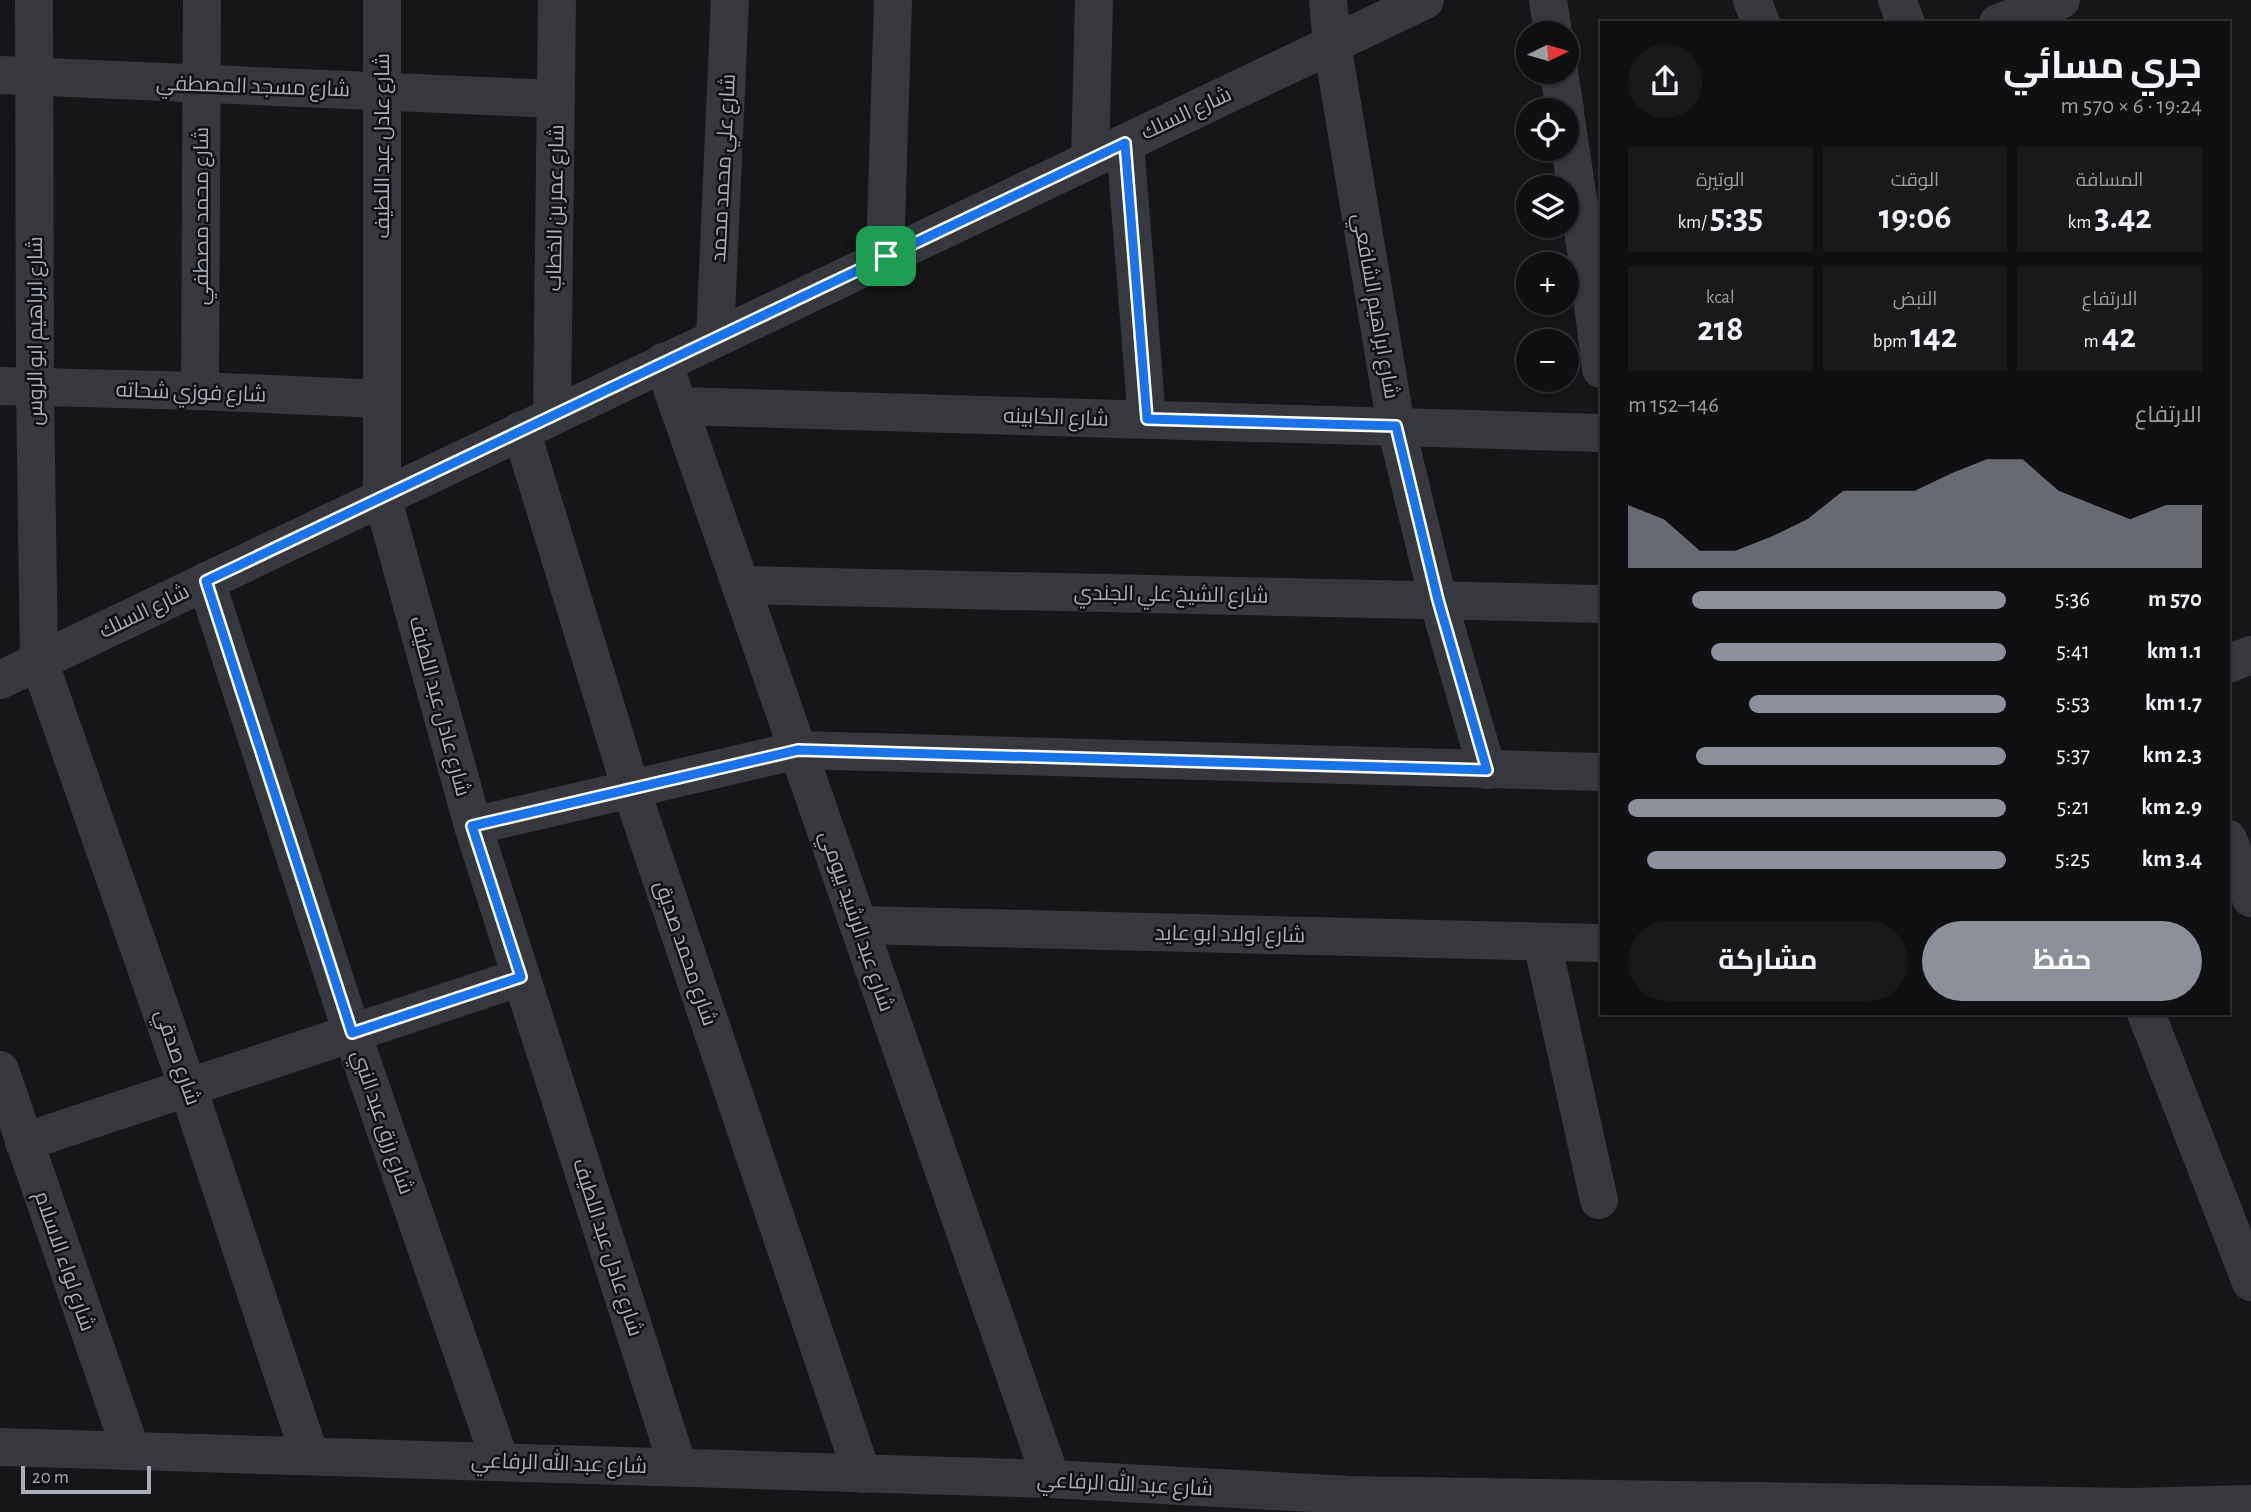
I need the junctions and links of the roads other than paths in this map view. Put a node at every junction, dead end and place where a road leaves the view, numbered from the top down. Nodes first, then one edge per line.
1 (34, 0) edge
2 (202, 0) edge
3 (382, 0) edge
4 (557, 0) edge
5 (730, 0) edge
6 (893, 0) edge
7 (1094, 0) edge
8 (1328, 0) edge
9 (1425, 0) edge
10 (1548, 0) edge
11 (1752, 0) edge
12 (1897, 0) edge
13 (2061, 0) edge
14 (1551, 21) edge
15 (1760, 21) edge
16 (1905, 21) edge
17 (2003, 21) edge
18 (1332, 44) junction
19 (17, 76) edge
20 (201, 84) junction
21 (382, 91) junction
22 (556, 99) junction
23 (1125, 143) junction
24 (1090, 159) junction
25 (1574, 161) edge
26 (886, 256) junction
27 (1595, 271) edge
28 (715, 337) junction
29 (1600, 353) edge
30 (663, 362) junction
31 (18, 387) edge
32 (200, 391) junction
33 (382, 400) junction
34 (678, 406) junction
35 (1147, 419) junction
36 (536, 423) junction
37 (1396, 426) junction
38 (1600, 433) edge
39 (382, 496) junction
40 (206, 581) junction
41 (740, 584) junction
42 (1438, 600) junction
43 (1600, 604) edge
44 (2251, 655) edge
45 (39, 661) junction
46 (2230, 663) edge
47 (0, 680) edge
48 (798, 750) junction
49 (1487, 770) junction
50 (1600, 772) edge
51 (631, 789) junction
52 (472, 826) junction
53 (2230, 844) edge
54 (2251, 898) edge
55 (859, 925) junction
56 (1542, 942) junction
57 (1600, 943) edge
58 (521, 977) junction
59 (2148, 1015) edge
60 (352, 1033) junction
61 (0, 1070) edge
62 (188, 1088) junction
63 (24, 1142) junction
64 (1600, 1200) dead end
65 (2251, 1283) edge
66 (0, 1447) edge
67 (131, 1451) junction
68 (310, 1456) junction
69 (500, 1461) junction
70 (678, 1466) junction
71 (862, 1474) junction
72 (1051, 1479) junction
73 (2251, 1504) edge

1 - 19 street, شارع ابراهيم ابو الروس
2 - 20 street, شارع محمد مصطفي
3 - 21 street, شارع عادل عبد اللطيف
4 - 22 street, شارع عمر بن الخطاب
5 - 28 street, شارع علي محمد محمد
6 - 26 street
7 - 24 street
8 - 18 street, شارع ابراهيم الشافعي
9 - 18 street, شارع السلك
10 - 14 street
11 - 15 street
12 - 16 street
13 - 17 street
18 - 23 street, شارع السلك
18 - 37 street, شارع ابراهيم الشافعي
19 - 20 street, شارع مسجد المصطفي
19 - 31 street, شارع ابراهيم ابو الروس
20 - 21 street, شارع مسجد المصطفي
20 - 32 street, شارع محمد مصطفي
21 - 22 street, شارع مسجد المصطفي
21 - 33 street, شارع عادل عبد اللطيف
22 - 36 street, شارع عمر بن الخطاب
23 - 24 street, شارع السلك
23 - 35 street
24 - 26 street, شارع السلك
25 - 27 street
26 - 28 street, شارع السلك
27 - 29 street
28 - 30 street, شارع السلك
30 - 34 street, شارع عبد الرشيد بيومي
30 - 36 street, شارع السلك
31 - 32 street, شارع فوزي شحاته
31 - 45 street, شارع ابراهيم ابو الروس
32 - 33 street, شارع فوزي شحاته
33 - 39 street, شارع عادل عبد اللطيف
34 - 35 street, شارع الكابينه
34 - 41 street, شارع عبد الرشيد بيومي
35 - 37 street, شارع الكابينه
36 - 39 street, شارع السلك
36 - 51 street, شارع محمد صديق
37 - 38 street, شارع الكابينه
37 - 42 street, شارع ابراهيم الشافعي
39 - 40 street, شارع السلك
39 - 52 street, شارع عادل عبد اللطيف
40 - 45 street, شارع السلك
40 - 60 street, شارع رزق عبد النبي
41 - 42 street, شارع الشيخ علي الجندي
41 - 48 street, شارع عبد الرشيد بيومي
42 - 43 street, شارع الشيخ علي الجندي
42 - 49 street, شارع ابراهيم الشافعي
44 - 46 street
45 - 47 street, شارع السلك
45 - 62 street, شارع صدقي
48 - 49 street
48 - 51 street
48 - 55 street, شارع عبد الرشيد بيومي
49 - 50 street
51 - 52 street
51 - 71 street, شارع محمد صديق
52 - 58 street, شارع عادل عبد اللطيف
53 - 54 street
55 - 56 street, شارع اولاد ابو عايد
55 - 72 street, شارع عبد الرشيد بيومي
56 - 57 street, شارع اولاد ابو عايد
56 - 64 street
58 - 60 street
58 - 70 street, شارع عادل عبد اللطيف
59 - 65 street
60 - 62 street
60 - 69 street, شارع رزق عبد النبي
61 - 63 street, شارع لواء الاسلام
62 - 63 street
62 - 68 street, شارع صدقي
63 - 67 street, شارع لواء الاسلام
66 - 67 street, شارع عبد الله الرفاعي
67 - 68 street, شارع عبد الله الرفاعي
68 - 69 street, شارع عبد الله الرفاعي
69 - 70 street, شارع عبد الله الرفاعي
70 - 71 street, شارع عبد الله الرفاعي
71 - 72 street, شارع عبد الله الرفاعي
72 - 73 street, شارع عبد الله الرفاعي

